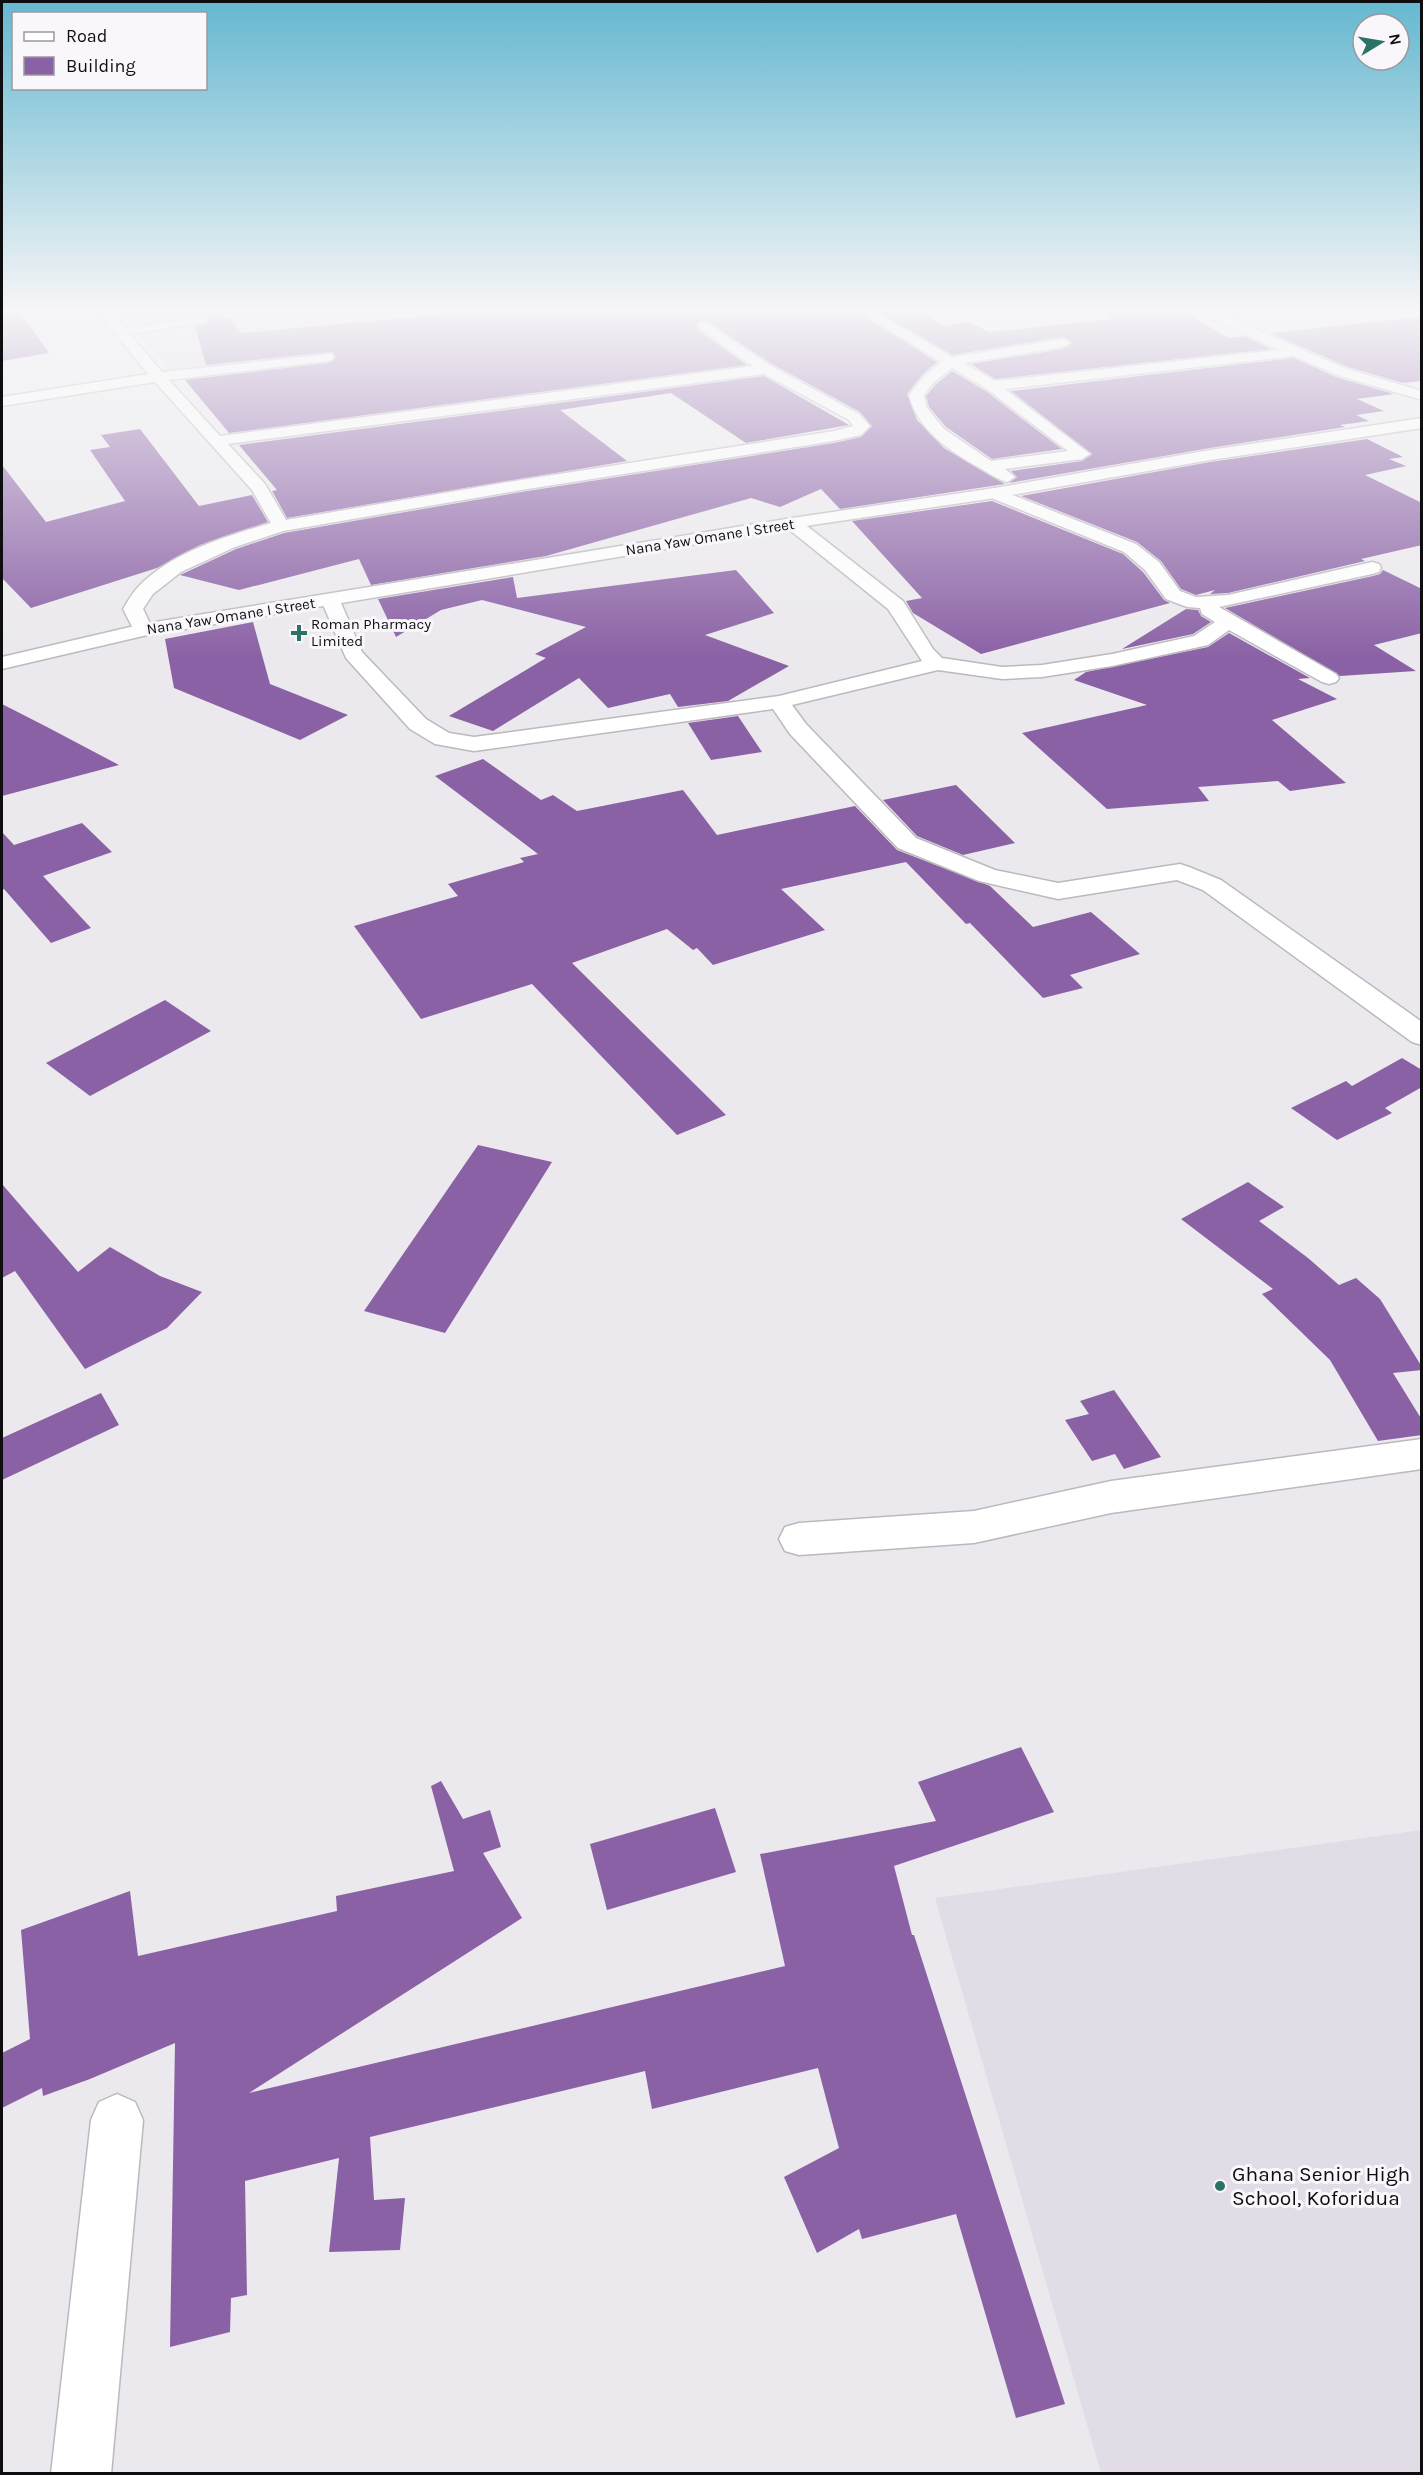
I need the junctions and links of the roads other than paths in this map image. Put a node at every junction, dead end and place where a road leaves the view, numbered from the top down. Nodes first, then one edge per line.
1 (203, 428) edge
2 (318, 428) edge
3 (860, 428) edge
4 (933, 428) edge
5 (1047, 428) edge
6 (1392, 428) edge
7 (215, 441) junction
8 (988, 466) junction
9 (1024, 488) junction
10 (995, 493) junction
11 (792, 523) junction
12 (281, 526) junction
13 (1372, 568) dead end
14 (331, 600) junction
15 (1194, 603) junction
16 (1230, 620) junction
17 (143, 630) junction
18 (2, 663) edge
19 (936, 663) junction
20 (1329, 678) dead end
21 (779, 702) junction
22 (1422, 1036) edge
23 (1422, 1454) edge
24 (799, 1539) dead end
25 (117, 2120) dead end
26 (81, 2474) edge

1 - 7 street
2 - 7 street
3 - 12 street
4 - 8 street
5 - 8 street
6 - 9 street, Nana Yaw Omane I Street
7 - 12 street
8 - 9 street
9 - 10 street, Nana Yaw Omane I Street
10 - 11 street, Nana Yaw Omane I Street
10 - 15 street
11 - 14 street, Nana Yaw Omane I Street
11 - 19 street
12 - 17 street
13 - 15 street
14 - 17 street, Nana Yaw Omane I Street
14 - 21 street
15 - 16 street
16 - 19 street
16 - 20 street
17 - 18 street, Nana Yaw Omane I Street
19 - 21 street
21 - 22 street
23 - 24 street
25 - 26 street

